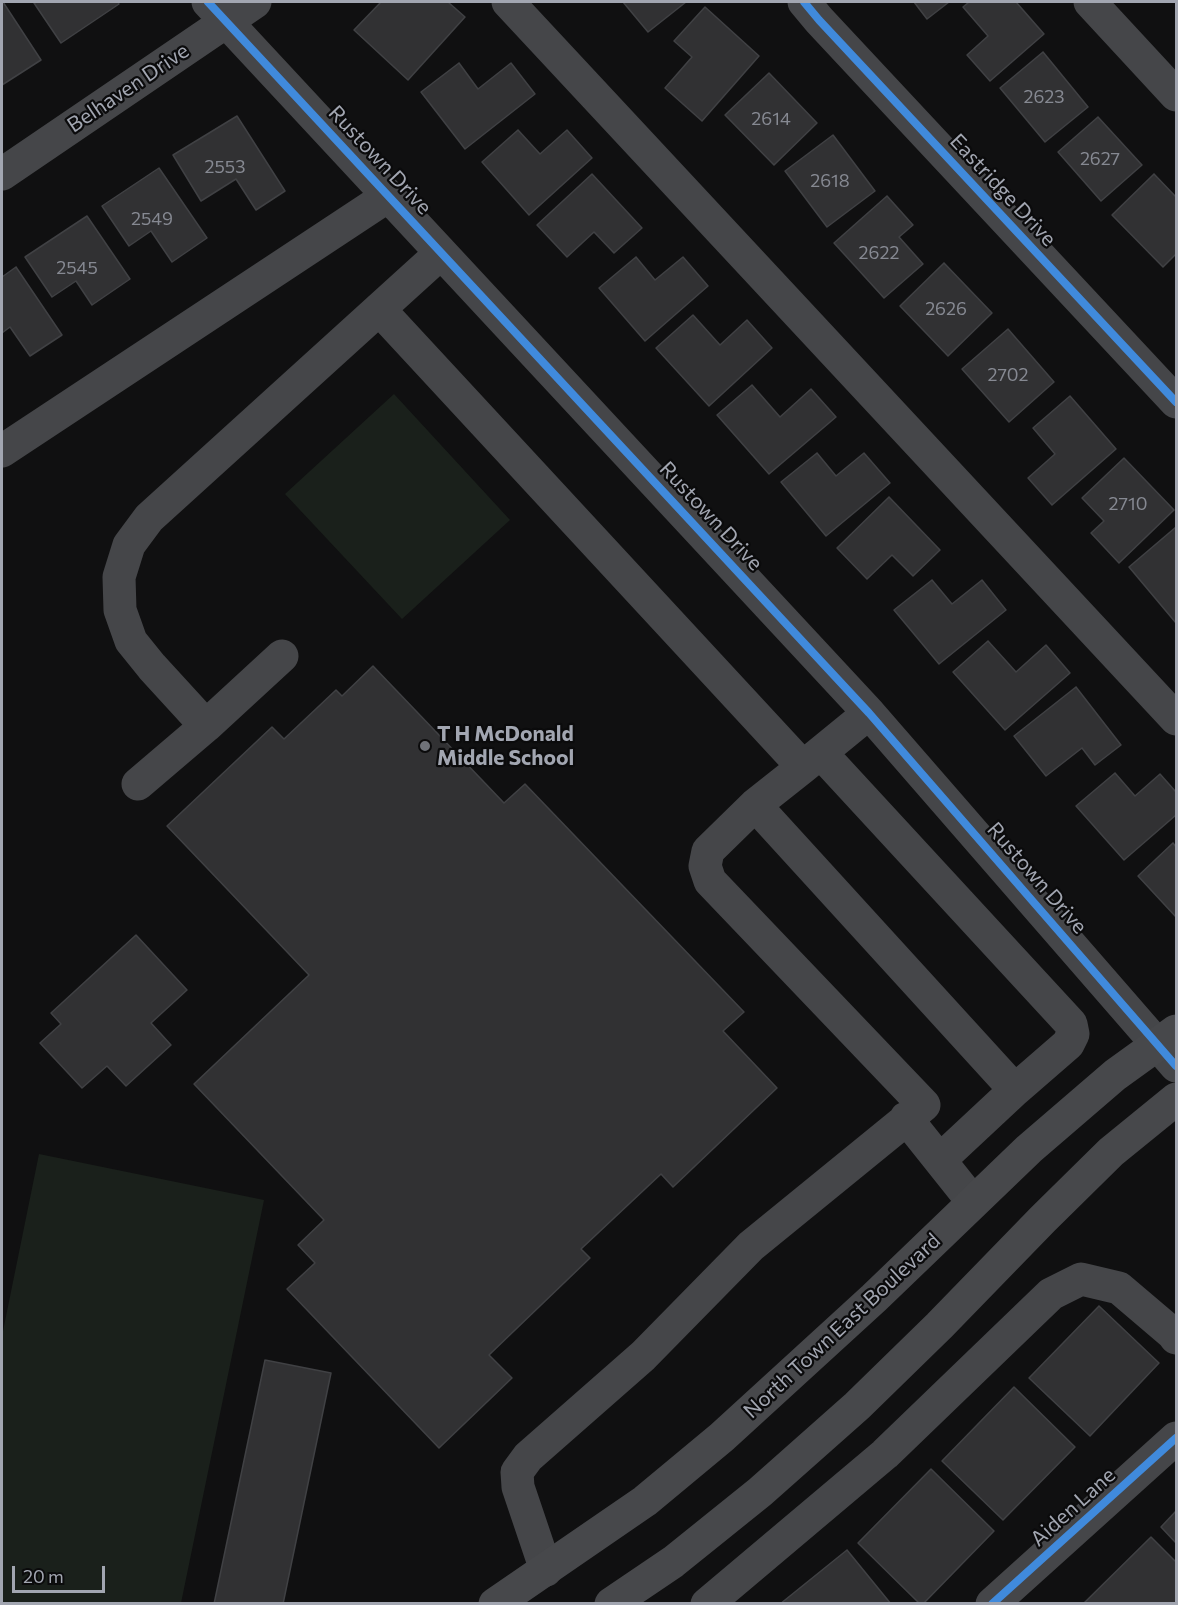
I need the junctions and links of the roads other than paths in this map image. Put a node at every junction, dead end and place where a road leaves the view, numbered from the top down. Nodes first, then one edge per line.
1 (255, 2) edge
2 (508, 2) edge
3 (804, 2) edge
4 (1090, 2) edge
5 (217, 11) edge
6 (1176, 95) edge
7 (2, 174) edge
8 (388, 196) junction
9 (441, 252) junction
10 (379, 309) junction
11 (1176, 402) edge
12 (2, 451) edge
13 (282, 656) dead end
14 (869, 713) junction
15 (1176, 719) edge
16 (206, 726) junction
17 (812, 760) junction
18 (138, 784) dead end
19 (755, 805) junction
20 (1171, 1047) edge
21 (1015, 1090) junction
22 (1176, 1099) edge
23 (906, 1118) junction
24 (940, 1160) junction
25 (973, 1202) junction
26 (1176, 1338) edge
27 (1176, 1438) edge
28 (546, 1570) junction
29 (495, 1604) edge
30 (611, 1604) edge
31 (707, 1604) edge
32 (992, 1604) edge

1 - 5 street, Belhaven Drive
2 - 15 street
3 - 11 street, Eastridge Drive
4 - 6 street
5 - 7 street, Belhaven Drive
5 - 8 street, Rustown Drive
8 - 9 street, Rustown Drive
8 - 12 street
9 - 10 street
9 - 14 street, Rustown Drive
10 - 16 street
10 - 17 street
13 - 16 street
14 - 17 street
14 - 20 street, Rustown Drive
16 - 18 street
17 - 19 street
17 - 21 street
19 - 21 street
19 - 23 street
20 - 25 main road, North Town East Boulevard
21 - 24 street
22 - 30 main road
23 - 24 street
23 - 28 street
24 - 25 street
25 - 28 main road, North Town East Boulevard
26 - 31 street
27 - 32 street, Aiden Lane
28 - 29 main road, North Town East Boulevard

